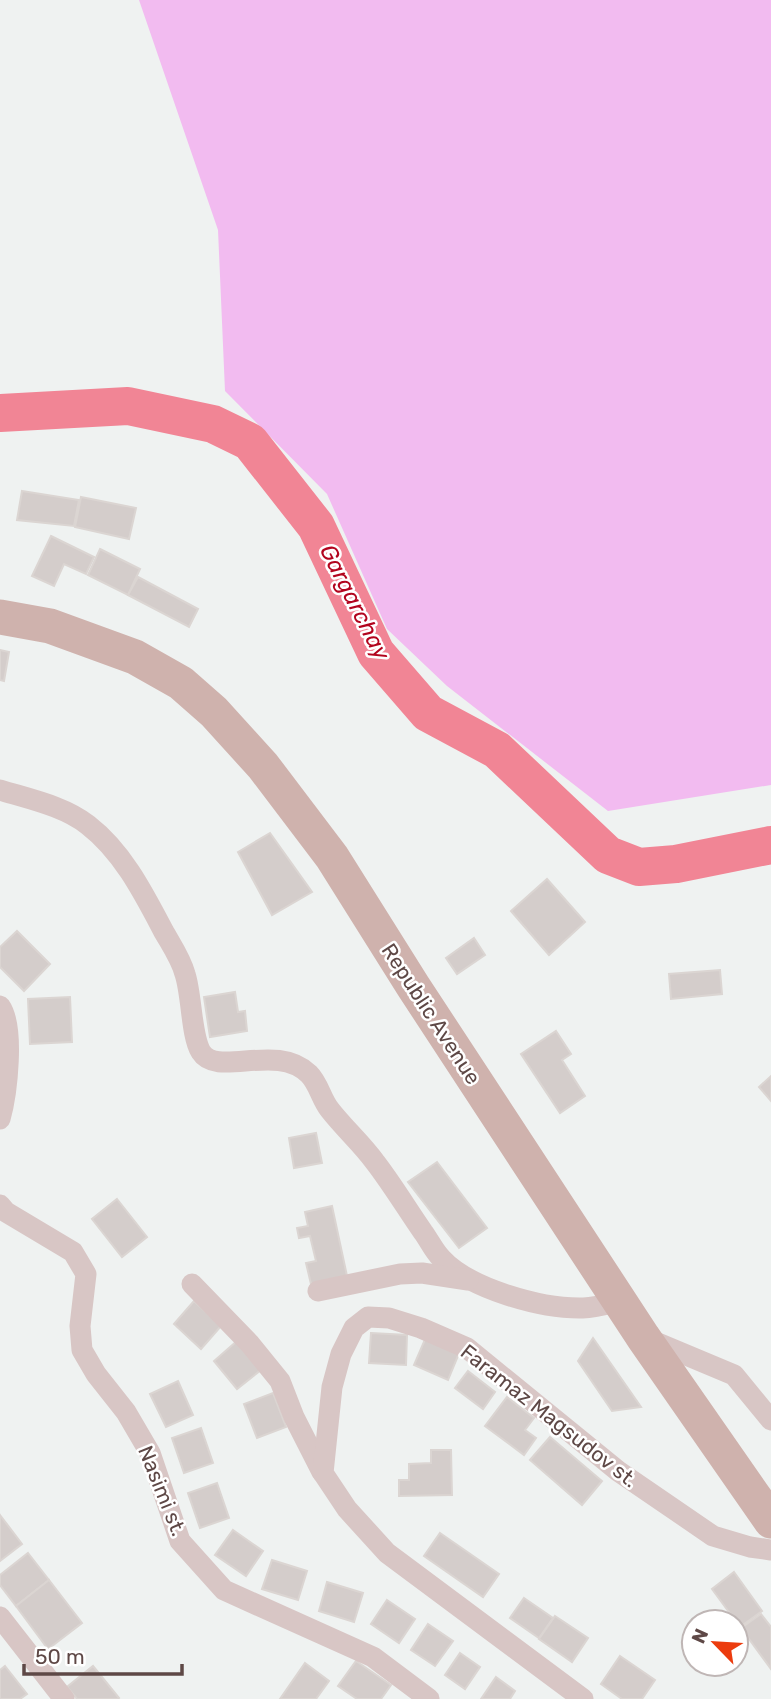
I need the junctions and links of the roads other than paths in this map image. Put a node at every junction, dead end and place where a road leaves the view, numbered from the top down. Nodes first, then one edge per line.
1 (0, 617) edge
2 (0, 790) edge
3 (0, 1006) edge
4 (0, 1119) edge
5 (0, 1205) edge
6 (474, 1281) junction
7 (192, 1284) dead end
8 (318, 1291) dead end
9 (619, 1301) junction
10 (643, 1337) junction
11 (771, 1420) edge
12 (323, 1473) junction
13 (771, 1521) edge
14 (771, 1550) edge
15 (0, 1617) edge
16 (64, 1699) edge
17 (429, 1699) edge
18 (583, 1699) edge

1 - 9 main road, Republic Avenue
2 - 6 street
3 - 4 street
5 - 17 street, Nasimi st.
6 - 8 street
6 - 9 street
7 - 12 street
9 - 10 main road, Republic Avenue
10 - 11 street
10 - 13 main road, Republic Avenue
12 - 14 street, Faramaz Magsudov st.
12 - 18 street
15 - 16 street

